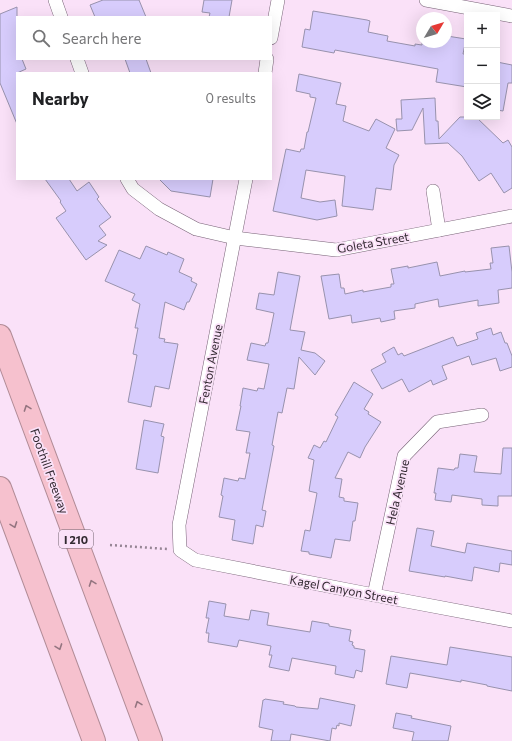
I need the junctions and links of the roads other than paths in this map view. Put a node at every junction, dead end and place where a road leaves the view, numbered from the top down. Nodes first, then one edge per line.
1 (55, 0) edge
2 (278, 0) edge
3 (426, 0) edge
4 (464, 4) edge
5 (61, 16) edge
6 (512, 16) edge
7 (272, 33) edge
8 (77, 60) edge
9 (267, 60) edge
10 (82, 72) edge
11 (265, 72) edge
12 (128, 180) edge
13 (246, 180) edge
14 (433, 191) dead end
15 (512, 216) edge
16 (439, 230) junction
17 (235, 238) junction
18 (0, 336) edge
19 (482, 414) dead end
20 (0, 488) edge
21 (180, 550) joint
22 (374, 595) junction
23 (512, 621) edge
24 (91, 736) edge
25 (151, 741) edge

1 - 5 street
2 - 7 street
3 - 4 street
4 - 6 street
8 - 10 street
9 - 11 street
12 - 17 street, Goleta Street
13 - 17 street, Fenton Avenue
14 - 16 street
15 - 16 street, Goleta Street
16 - 17 street, Goleta Street
17 - 21 street, Fenton Avenue
25 -> 18 highway, Foothill Freeway / I 210
19 - 22 street, Hela Avenue
20 -> 24 highway
21 - 22 street, Kagel Canyon Street
22 - 23 street, Kagel Canyon Street

